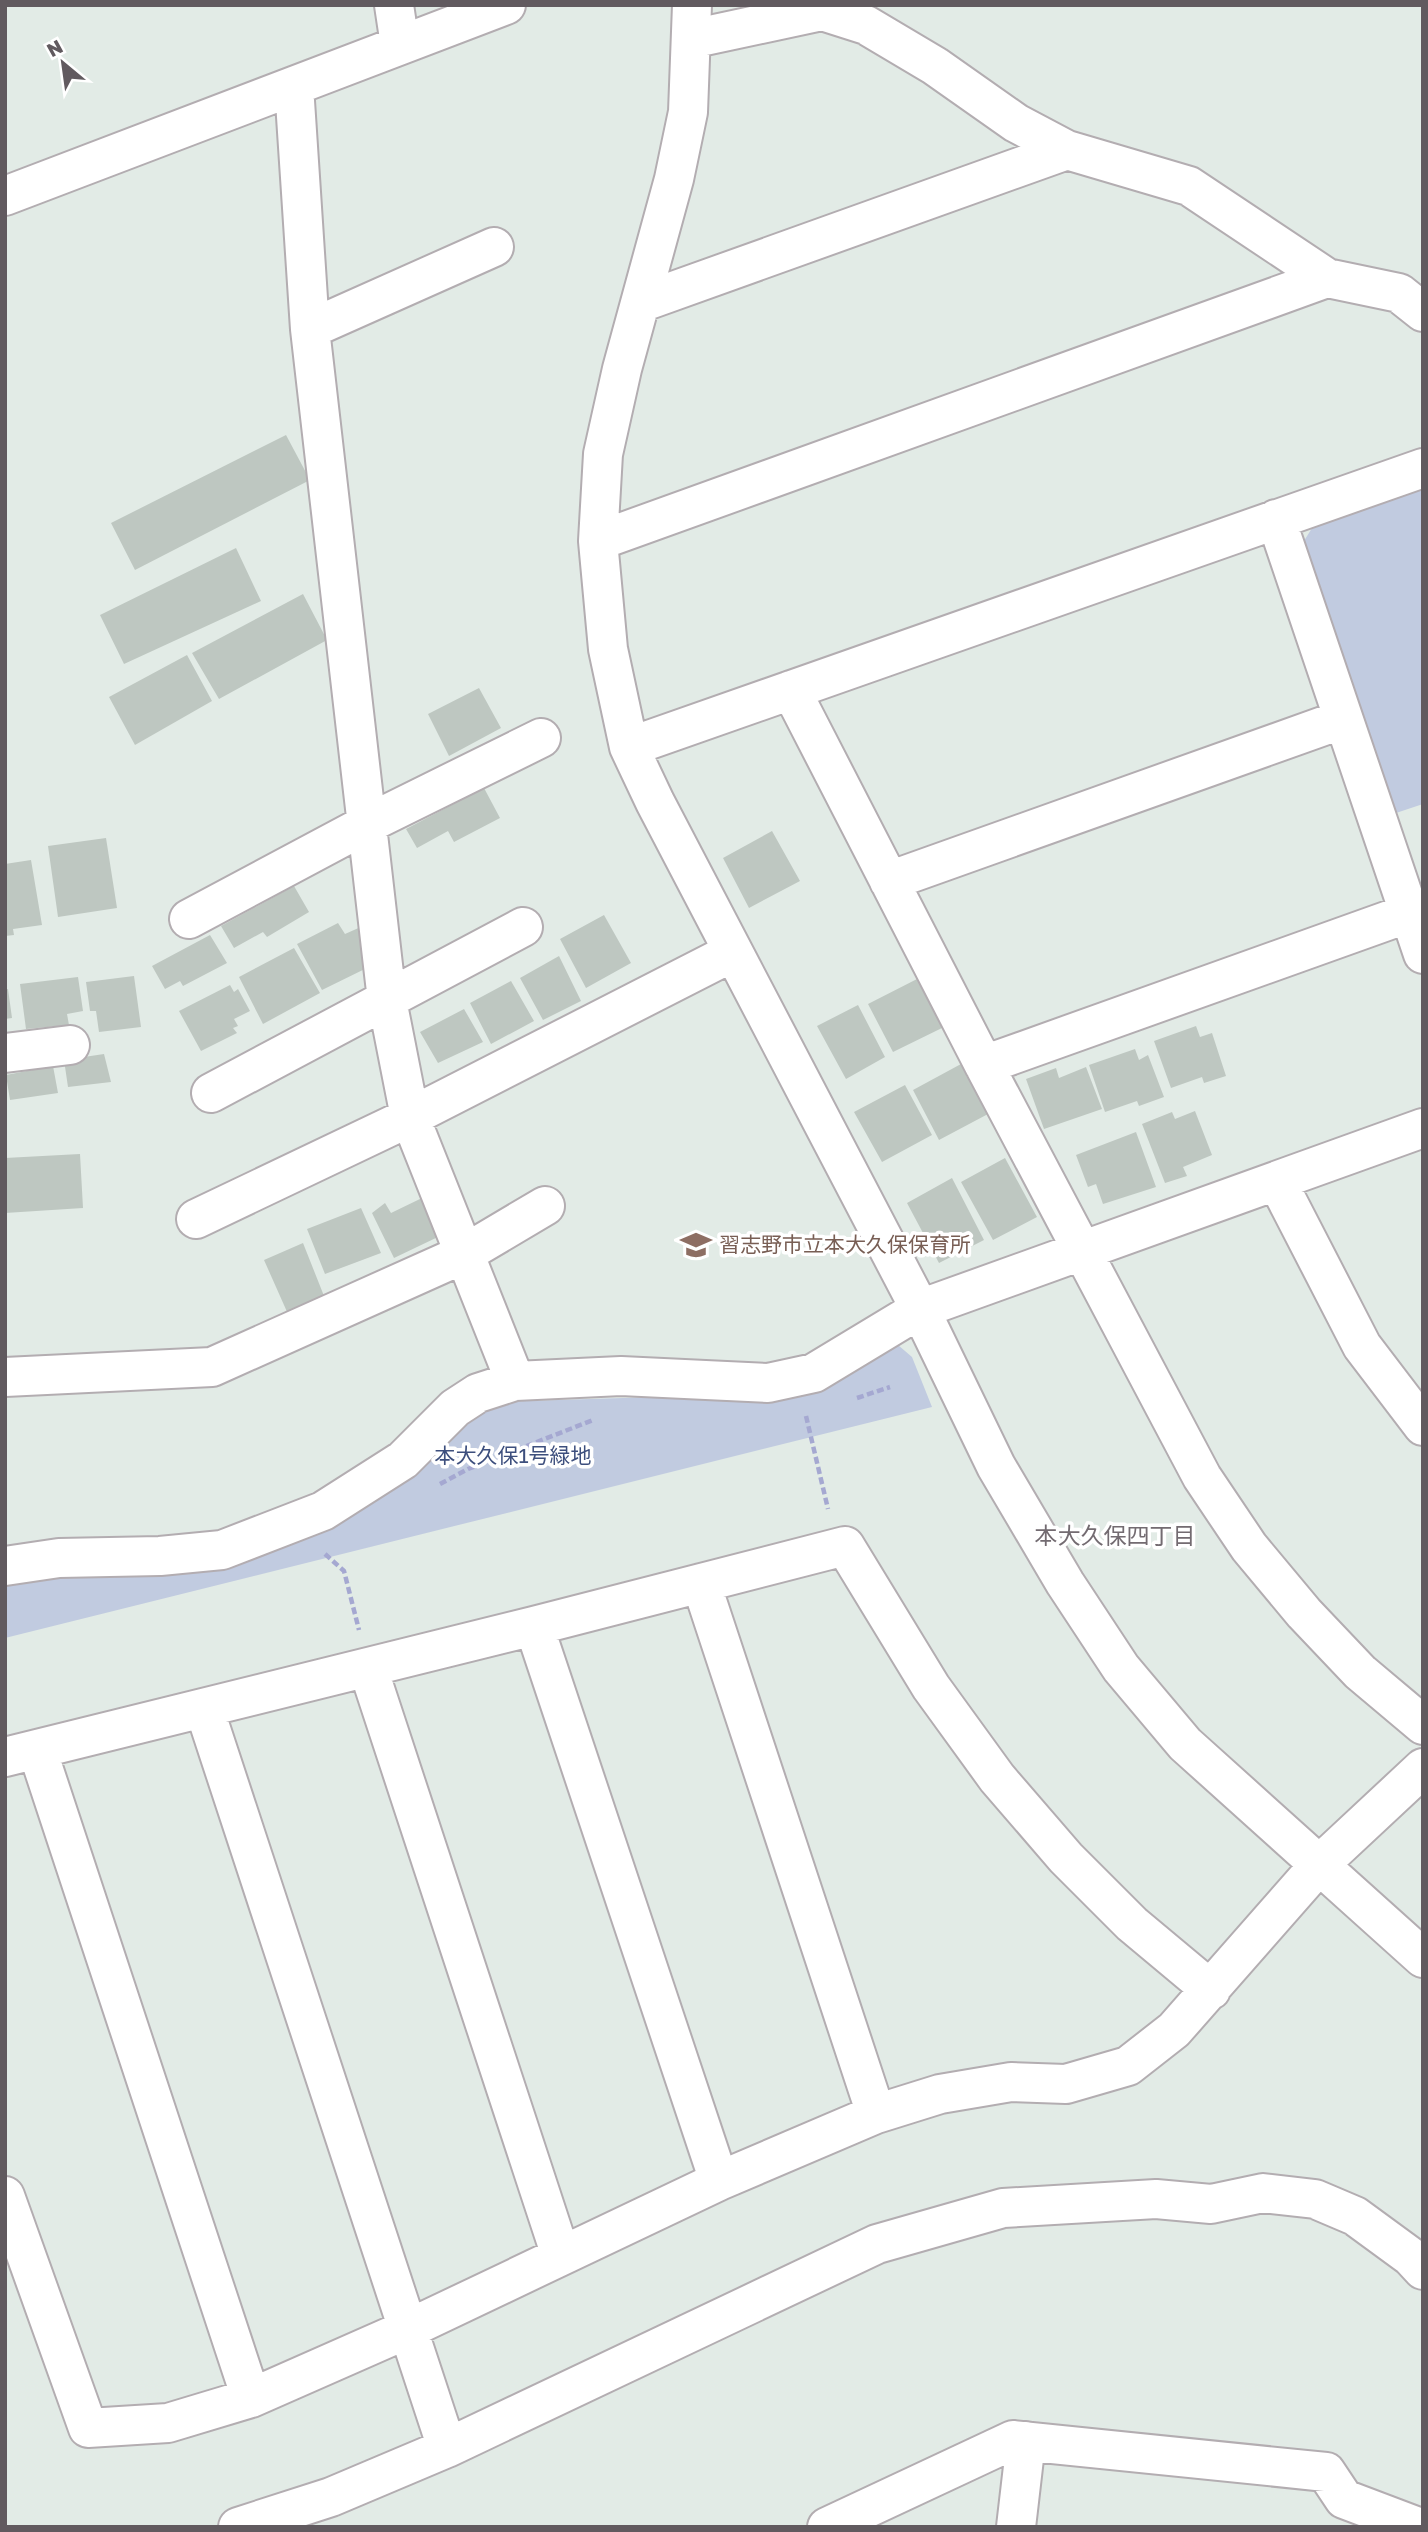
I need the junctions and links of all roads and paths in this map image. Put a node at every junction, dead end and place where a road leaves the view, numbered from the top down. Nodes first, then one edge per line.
1 (394, 5) edge
2 (506, 5) edge
3 (692, 22) edge
4 (400, 46) junction
5 (294, 86) junction
6 (1067, 150) junction
7 (5, 196) edge
8 (494, 247) dead end
9 (1327, 278) junction
10 (640, 303) junction
11 (1423, 312) edge
12 (310, 329) junction
13 (1423, 468) edge
14 (1276, 519) junction
15 (598, 541) junction
16 (790, 690) junction
17 (1343, 719) junction
18 (541, 738) dead end
19 (629, 747) junction
20 (367, 824) junction
21 (889, 881) junction
22 (1409, 913) junction
23 (190, 919) dead end
24 (523, 927) dead end
25 (733, 952) junction
26 (1423, 954) edge
27 (387, 1000) junction
28 (70, 1045) dead end
29 (5, 1053) edge
30 (984, 1065) junction
31 (211, 1093) dead end
32 (410, 1117) junction
33 (1423, 1128) edge
34 (1277, 1181) junction
35 (545, 1206) dead end
36 (196, 1219) dead end
37 (1084, 1251) junction
38 (464, 1254) junction
39 (920, 1309) junction
40 (5, 1377) edge
41 (515, 1381) junction
42 (890, 1387) dead end
43 (853, 1399) dead end
44 (817, 1410) dead end
45 (604, 1416) dead end
46 (1423, 1426) edge
47 (433, 1488) dead end
48 (335, 1546) dead end
49 (837, 1548) junction
50 (5, 1566) edge
51 (701, 1583) junction
52 (534, 1626) junction
53 (368, 1668) junction
54 (204, 1708) junction
55 (1423, 1725) edge
56 (21, 1753) edge
57 (1423, 1768) edge
58 (1320, 1866) junction
59 (1423, 1958) edge
60 (1211, 1990) junction
61 (876, 2114) junction
62 (719, 2181) junction
63 (5, 2196) edge
64 (561, 2256) junction
65 (1423, 2270) edge
66 (408, 2329) junction
67 (251, 2398) junction
68 (1026, 2441) junction
69 (447, 2448) junction
70 (1343, 2513) edge
71 (238, 2527) edge
72 (827, 2527) edge
73 (1016, 2527) edge
74 (1418, 2527) edge

1 - 4 street
2 - 4 street
3 - 6 street
3 - 10 street
4 - 5 street
5 - 7 street
5 - 12 street
6 - 9 street
6 - 10 street
8 - 12 street
9 - 11 street
9 - 15 street
10 - 15 street
12 - 20 street
13 - 14 street
14 - 16 street
14 - 17 street
15 - 19 street
16 - 19 street
16 - 21 street
17 - 21 street
17 - 22 street
18 - 20 street
19 - 25 street
20 - 23 street
20 - 27 street
21 - 30 street
22 - 26 street
22 - 30 street
24 - 27 street
25 - 32 street
25 - 39 street
27 - 31 street
27 - 32 street
28 - 29 street
30 - 37 street
32 - 36 street
32 - 38 street
33 - 34 street
34 - 37 street
34 - 46 street
35 - 38 street
37 - 39 street
37 - 55 street
38 - 40 street
38 - 41 street
39 - 41 street
39 - 58 street
41 - 50 street
42 - 43 path
44 - 49 path
45 - 47 path
48 - 53 path
49 - 51 street
49 - 60 street
51 - 52 street
51 - 61 street
52 - 53 street
52 - 62 street
53 - 54 street
53 - 64 street
54 - 56 street
54 - 66 street
56 - 67 street
57 - 58 street
58 - 59 street
58 - 60 street
60 - 61 street
61 - 62 street
62 - 64 street
63 - 67 street
64 - 66 street
65 - 69 street
66 - 67 street
66 - 69 street
68 - 70 street
68 - 72 street
68 - 73 street
69 - 71 street
70 - 74 street

